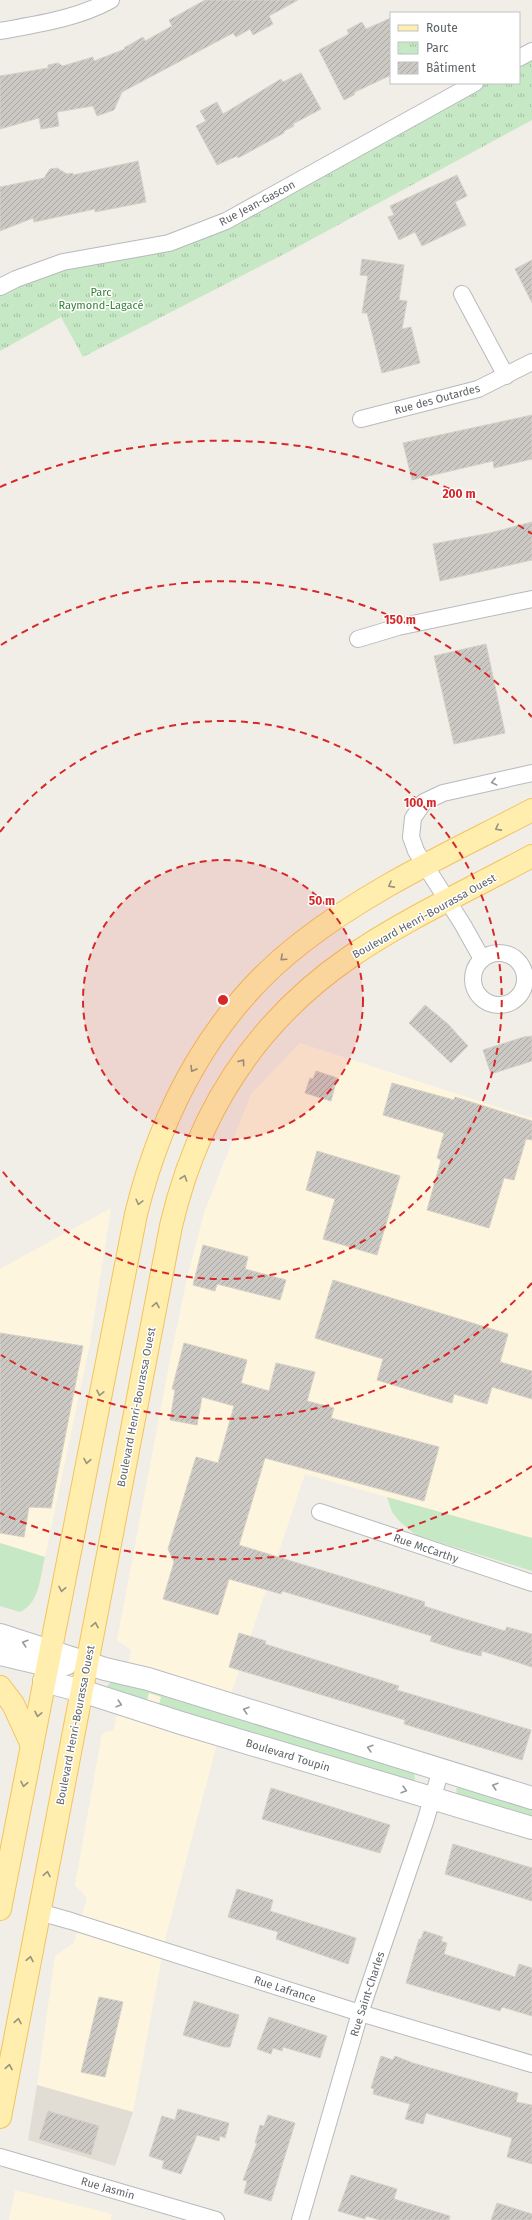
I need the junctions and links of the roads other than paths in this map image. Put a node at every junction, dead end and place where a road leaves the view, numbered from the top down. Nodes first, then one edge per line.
1 (111, 0) edge
2 (0, 31) edge
3 (532, 51) edge
4 (520, 57) edge
5 (473, 84) edge
6 (0, 287) edge
7 (462, 294) dead end
8 (532, 362) edge
9 (506, 376) junction
10 (361, 419) dead end
11 (532, 599) edge
12 (358, 639) dead end
13 (532, 773) edge
14 (532, 810) edge
15 (532, 856) edge
16 (425, 867) junction
17 (447, 902) junction
18 (482, 959) dead end
19 (320, 1512) dead end
20 (532, 1583) edge
21 (0, 1635) edge
22 (0, 1654) edge
23 (87, 1663) junction
24 (47, 1666) junction
25 (0, 1687) edge
26 (82, 1691) junction
27 (32, 1746) junction
28 (441, 1770) junction
29 (432, 1798) junction
30 (532, 1798) edge
31 (532, 1828) edge
32 (0, 1909) edge
33 (39, 1912) junction
34 (360, 2013) junction
35 (532, 2064) edge
36 (0, 2117) edge
37 (0, 2157) edge
38 (216, 2220) edge
39 (300, 2220) edge

1 - 2 street
3 - 4 street
5 - 6 street, Rue Jean-Gascon
7 - 9 street
8 - 9 street, Rue des Outardes
9 - 10 street, Rue des Outardes
11 - 12 street
13 -> 16 street
14 -> 16 main road
15 - 17 main road, Boulevard Henri-Bourassa Ouest
16 - 17 street
16 -> 24 main road
17 - 18 street
23 -> 17 main road, Boulevard Henri-Bourassa Ouest
19 - 20 street, Rue McCarthy
24 -> 21 street
22 - 24 street
23 - 24 street
23 - 26 main road, Boulevard Henri-Bourassa Ouest
28 -> 23 street
24 - 26 street, Boulevard Toupin
24 -> 27 main road
25 - 27 main road
26 -> 29 street, Boulevard Toupin
33 -> 26 main road, Boulevard Henri-Bourassa Ouest
27 -> 32 main road
28 - 29 street, Rue Saint-Charles
30 -> 28 street
29 - 31 street, Boulevard Toupin
29 - 34 street, Rue Saint-Charles
33 - 34 street, Rue Lafrance
36 -> 33 main road, Boulevard Henri-Bourassa Ouest
34 - 35 street, Rue Lafrance
34 - 39 street, Rue Saint-Charles
37 - 38 street, Rue Jasmin

